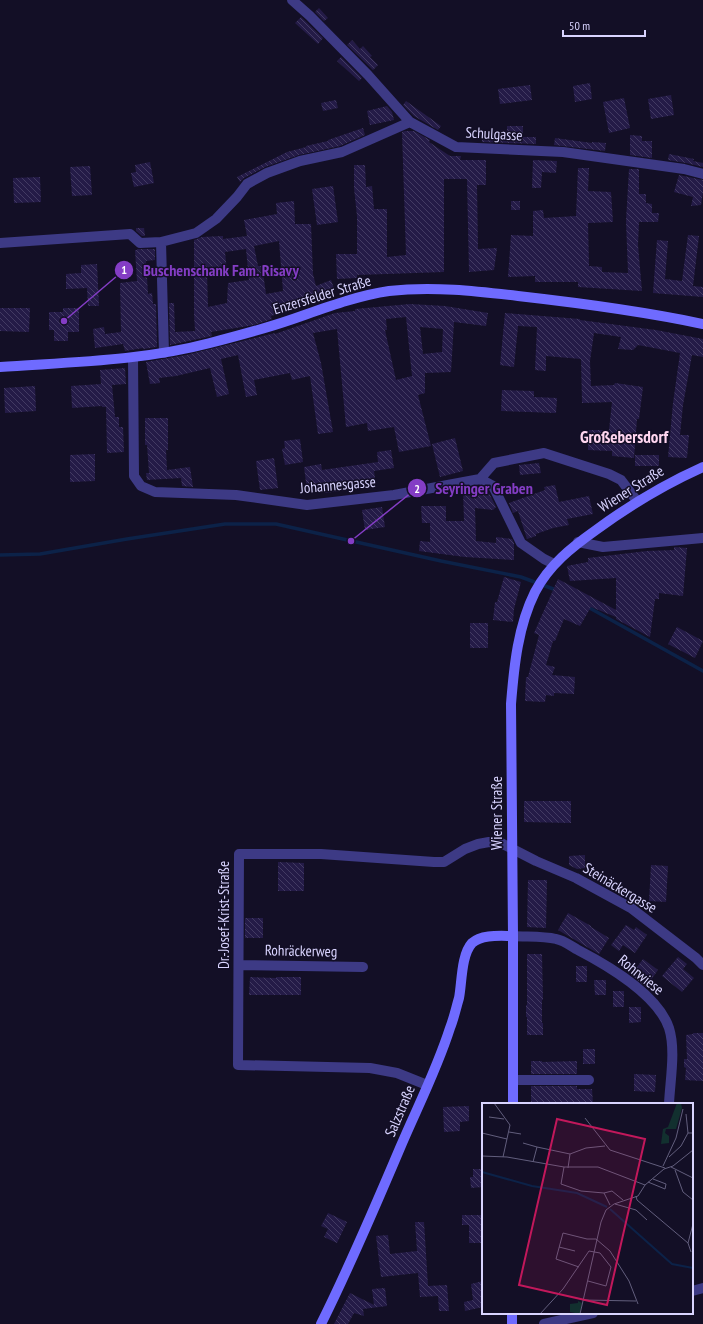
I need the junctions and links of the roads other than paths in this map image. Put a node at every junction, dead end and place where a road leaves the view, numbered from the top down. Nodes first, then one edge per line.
1 (292, 0) edge
2 (410, 122) junction
3 (703, 174) edge
4 (161, 242) junction
5 (0, 243) edge
6 (703, 324) edge
7 (164, 352) junction
8 (133, 358) junction
9 (0, 367) edge
10 (703, 467) edge
11 (480, 479) junction
12 (637, 501) junction
13 (702, 535) edge
14 (578, 542) junction
15 (551, 567) junction
16 (512, 850) junction
17 (513, 936) junction
18 (239, 965) junction
19 (703, 965) edge
20 (363, 967) dead end
21 (513, 1080) junction
22 (589, 1080) dead end
23 (427, 1085) junction
24 (513, 1103) edge
25 (669, 1103) edge
26 (703, 1288) edge
27 (693, 1291) edge
28 (589, 1314) edge
29 (321, 1324) edge
30 (544, 1324) edge

1 - 2 street, Schulgasse
2 - 3 street, Schulgasse
2 - 4 street
4 - 5 street
4 - 7 street
6 - 7 street, Enzersfelder Straße
7 - 8 street, Enzersfelder Straße
8 - 9 street, Enzersfelder Straße
8 - 11 street, Johannesgasse
10 - 12 street, Wiener Straße
11 - 12 street
11 - 15 street
12 - 14 street, Wiener Straße
13 - 14 street
14 - 15 street, Wiener Straße
15 - 16 street, Wiener Straße
16 - 17 street, Wiener Straße
16 - 18 street, Dr.-Josef-Krist-Straße
16 - 19 street, Steinäckergasse
17 - 21 street, Wiener Straße
17 - 23 street, Salzstraße
17 - 25 street, Rohrwiese
18 - 20 street, Rohräckerweg
18 - 23 street, Dr.-Josef-Krist-Straße
21 - 22 street
21 - 24 street, Wiener Straße
23 - 29 street, Salzstraße
26 - 27 street
28 - 30 street

